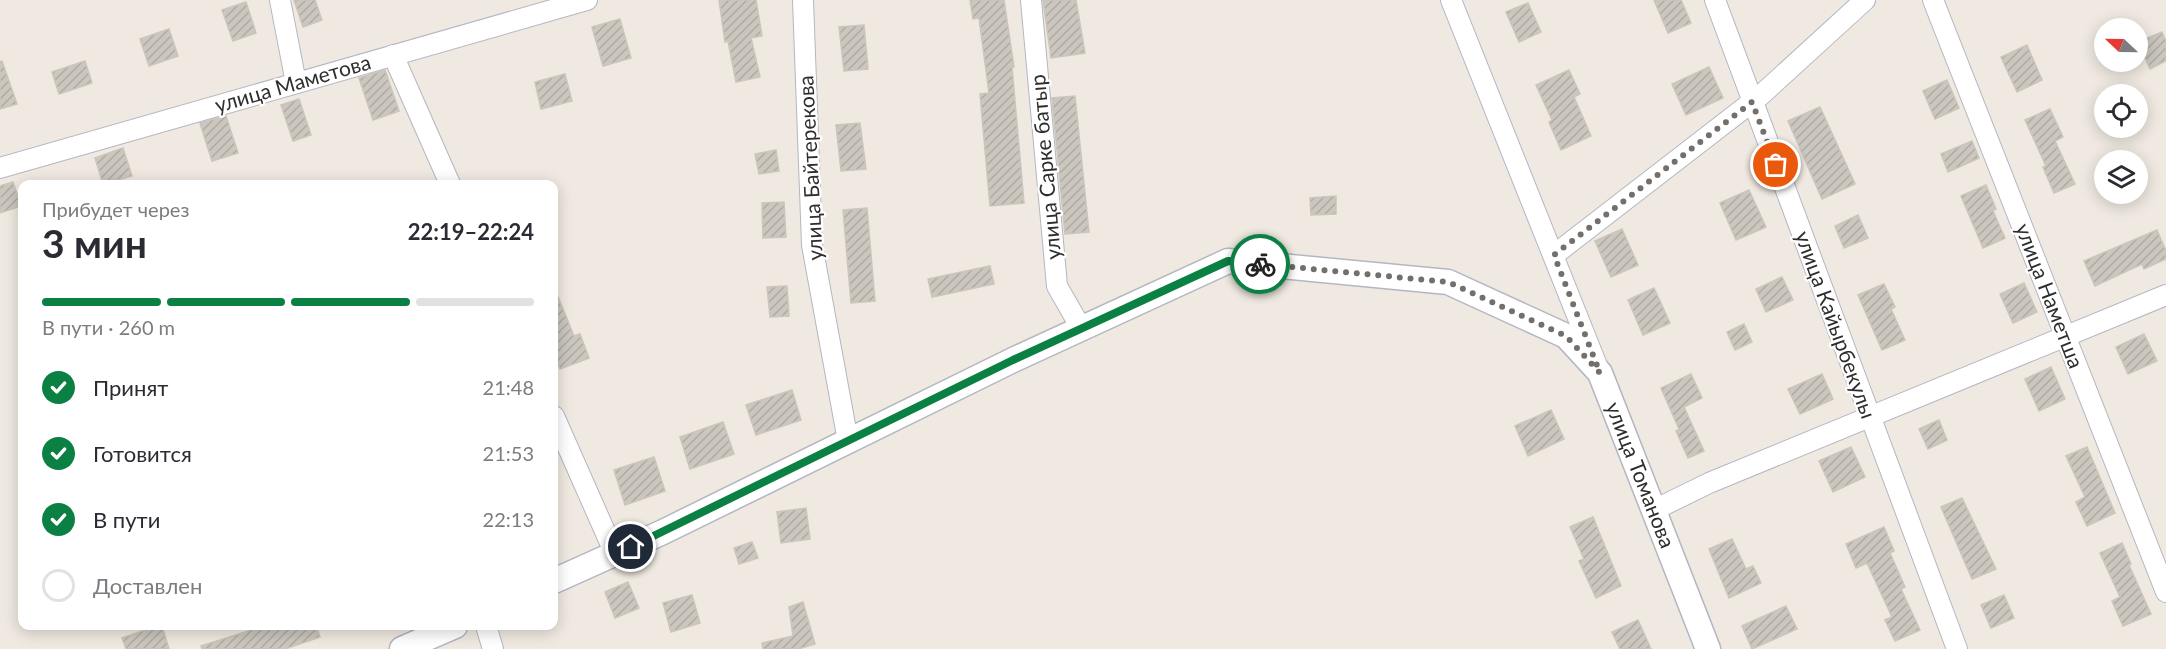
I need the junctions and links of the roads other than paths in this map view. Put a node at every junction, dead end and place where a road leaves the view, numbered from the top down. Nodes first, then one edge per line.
1 (280, 0) edge
2 (587, 0) edge
3 (803, 0) edge
4 (1031, 0) edge
5 (1451, 0) edge
6 (1715, 0) edge
7 (1865, 0) edge
8 (1933, 0) edge
9 (393, 55) junction
10 (296, 83) junction
11 (1752, 102) junction
12 (0, 168) edge
13 (448, 180) edge
14 (1554, 255) junction
15 (2166, 295) edge
16 (1081, 328) junction
17 (2065, 335) junction
18 (1600, 373) junction
19 (1870, 418) junction
20 (558, 425) edge
21 (848, 441) junction
22 (1654, 510) junction
23 (615, 554) junction
24 (558, 579) edge
25 (2166, 592) edge
26 (446, 630) edge
27 (487, 630) edge
28 (402, 649) edge
29 (493, 649) edge
30 (1708, 649) edge
31 (1957, 649) edge

1 - 10 street
2 - 9 street, улица Маметова
3 - 21 street, улица Байтерекова
4 - 16 street, улица Сарке батыр
5 - 14 street, улица Томанова
6 - 11 street, улица Кайырбекулы
7 - 11 street
8 - 17 street, улица Наметша
9 - 10 street, улица Маметова
9 - 13 street
10 - 12 street, улица Маметова
11 - 14 street
11 - 19 street, улица Кайырбекулы
14 - 18 street, улица Томанова
15 - 17 street
16 - 18 street
16 - 21 street
17 - 19 street
17 - 25 street, улица Наметша
18 - 22 street, улица Томанова
19 - 22 street
19 - 31 street, улица Кайырбекулы
20 - 23 street
21 - 23 street
22 - 30 street, улица Томанова
23 - 24 street
26 - 28 street
27 - 29 street

